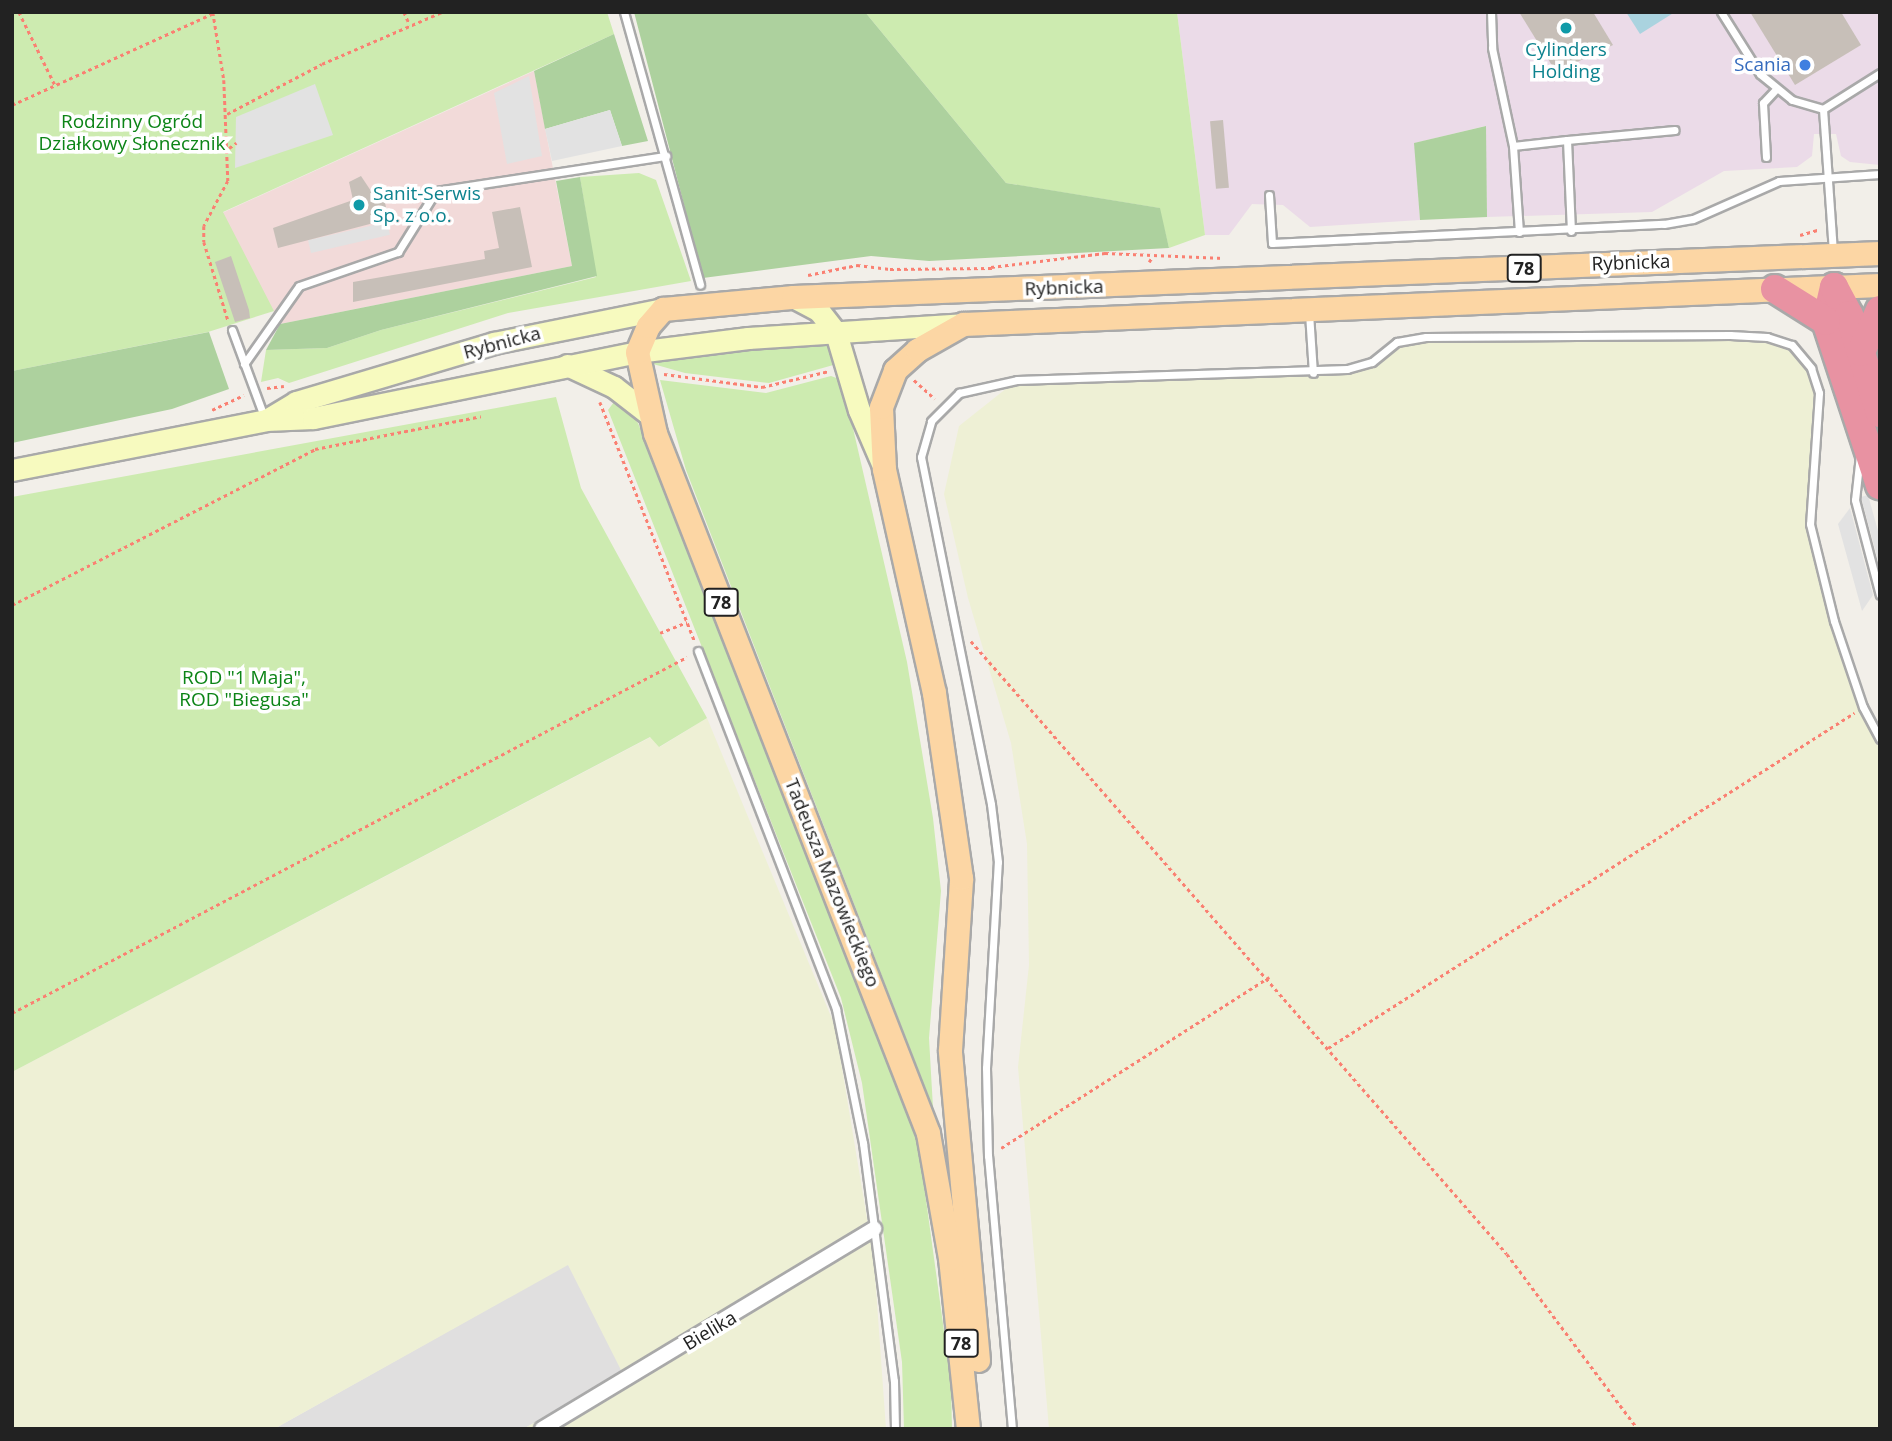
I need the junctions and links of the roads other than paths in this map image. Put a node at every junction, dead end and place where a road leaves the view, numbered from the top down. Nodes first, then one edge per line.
1 (624, 12) edge
2 (1491, 12) edge
3 (1721, 12) edge
4 (1880, 73) edge
5 (1775, 90) junction
6 (1823, 109) junction
7 (1675, 130) dead end
8 (1567, 140) junction
9 (1513, 146) junction
10 (666, 156) junction
11 (1766, 157) dead end
12 (1880, 174) edge
13 (1829, 178) junction
14 (1269, 195) dead end
15 (1571, 231) junction
16 (1519, 232) junction
17 (1880, 253) edge
18 (1833, 255) junction
19 (700, 285) dead end
20 (1880, 285) edge
21 (1834, 287) junction
22 (1774, 289) junction
23 (793, 297) junction
24 (663, 309) junction
25 (1309, 309) junction
26 (1880, 310) edge
27 (1826, 321) junction
28 (962, 324) junction
29 (232, 330) road end
30 (836, 333) junction
31 (637, 352) junction
32 (1861, 352) junction
33 (244, 364) junction
34 (567, 365) junction
35 (1313, 373) junction
36 (1869, 414) edge
37 (650, 415) junction
38 (266, 420) junction
39 (884, 469) junction
40 (12, 470) edge
41 (1880, 485) edge
42 (1880, 595) edge
43 (698, 651) road end
44 (1880, 739) edge
45 (874, 1229) junction
46 (542, 1429) edge
47 (895, 1429) edge
48 (968, 1429) edge
49 (982, 1429) edge
50 (1012, 1429) edge

1 - 10 lane
2 - 9 lane
3 - 5 lane
4 - 6 lane
5 - 6 lane
5 - 11 lane
6 - 13 lane
7 - 8 lane
8 - 9 lane
8 - 15 lane
9 - 16 lane
10 - 19 lane
10 - 33 lane
12 - 13 lane
13 - 15 lane
13 - 18 lane
14 - 16 lane
15 - 16 lane
17 - 18 main road, Rybnicka / 78
18 - 21 main road
18 - 23 main road, Rybnicka / 78
20 - 21 main road, 78
21 - 22 main road, 78
21 - 27 highway
21 - 32 highway
22 - 25 main road, 78
22 - 27 highway
23 - 24 main road, Rybnicka / 78
23 - 30 main road
24 - 31 main road
24 - 38 main road, Rybnicka
25 - 28 main road, Rybnicka / 78
25 - 35 lane
26 - 32 highway
27 - 36 highway
28 - 30 main road, Rybnicka
28 - 39 main road, 78
29 - 33 lane
30 - 31 main road, Rybnicka
30 - 39 main road
31 - 34 main road, Rybnicka
31 - 37 main road, Tadeusza Mazowieckiego / 78
32 - 36 highway
33 - 38 lane
34 - 37 main road
34 - 38 main road, Rybnicka
35 - 44 lane
35 - 50 lane
36 - 41 highway
36 - 42 lane
37 - 48 main road, Tadeusza Mazowieckiego / 78
38 - 40 main road, Rybnicka
39 - 49 main road, 78
43 - 45 lane
45 - 46 street, Bielika
45 - 47 lane

